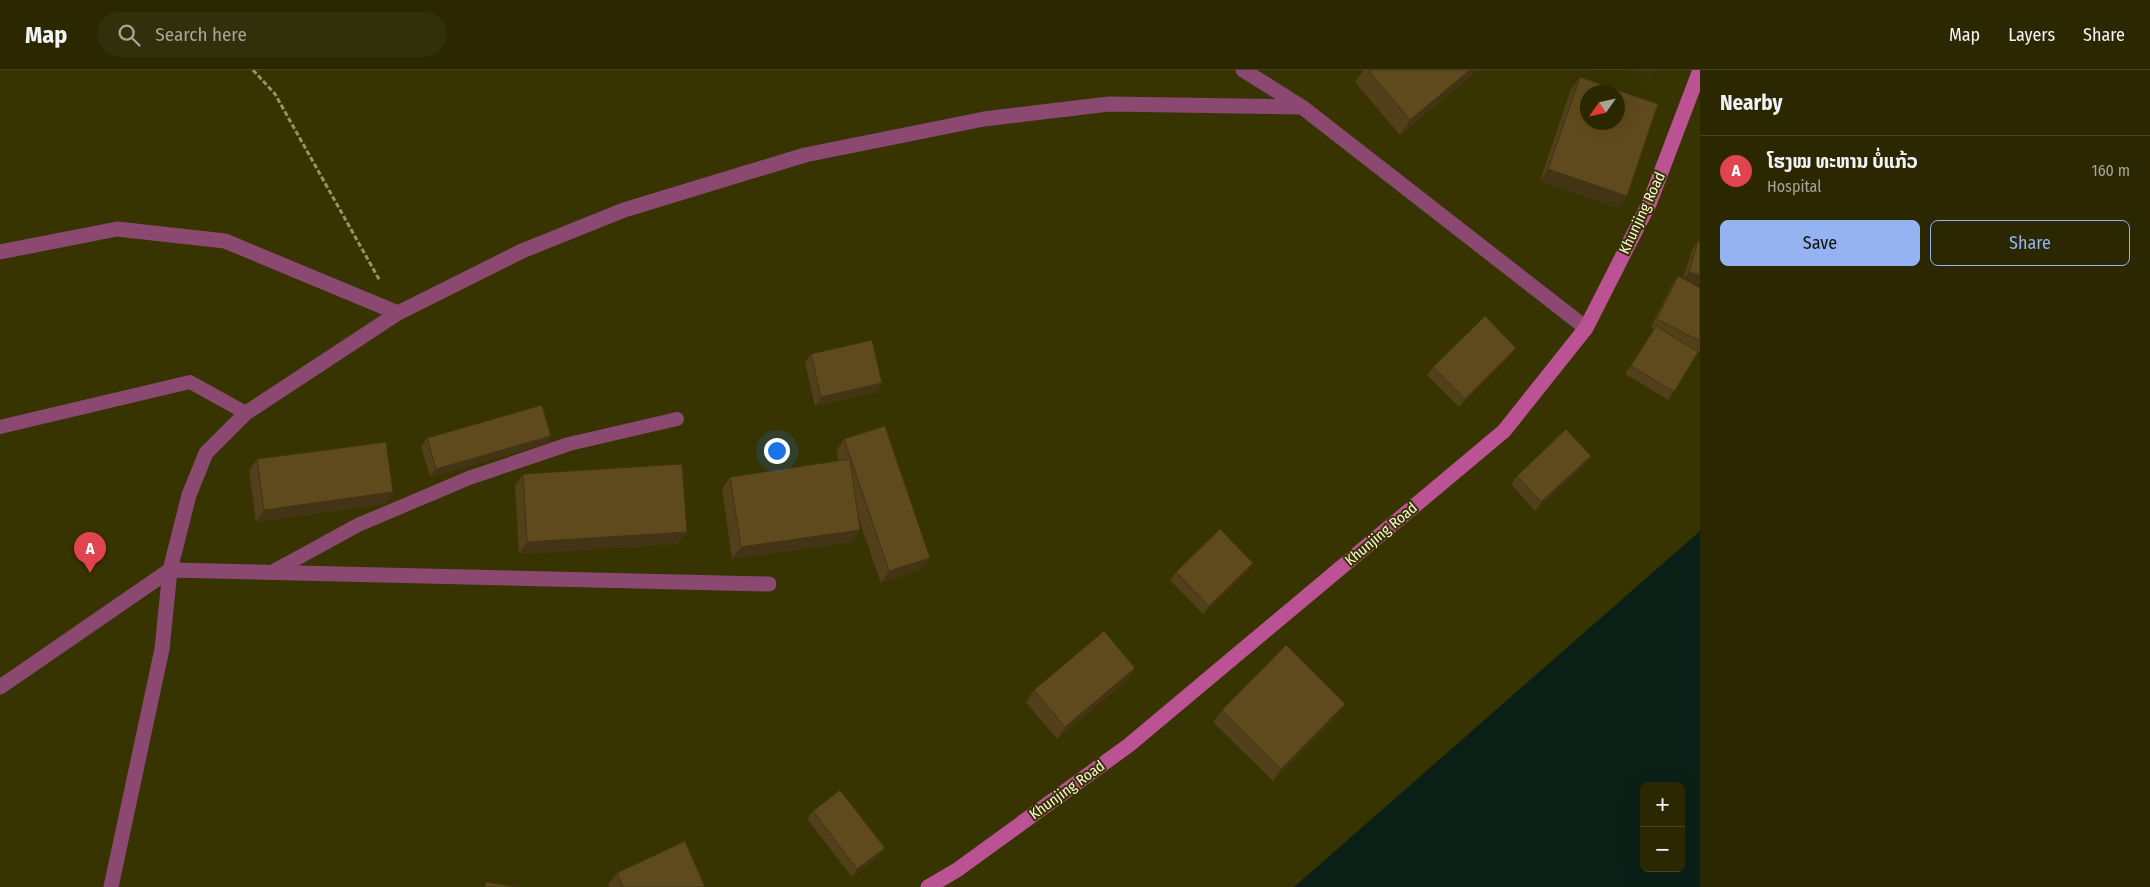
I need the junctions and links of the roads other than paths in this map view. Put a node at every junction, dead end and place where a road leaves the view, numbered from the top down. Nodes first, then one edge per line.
1 (1242, 70) edge
2 (1700, 70) edge
3 (1302, 107) junction
4 (0, 252) edge
5 (398, 313) junction
6 (1586, 328) junction
7 (246, 413) junction
8 (677, 419) dead end
9 (0, 427) edge
10 (170, 570) junction
11 (272, 572) junction
12 (768, 584) dead end
13 (0, 687) edge
14 (111, 887) edge
15 (928, 887) edge

1 - 3 street
2 - 6 main road, Khunjing Road
3 - 5 street
3 - 6 street
4 - 5 street
5 - 7 street
6 - 15 main road, Khunjing Road
7 - 9 lane
7 - 10 street
8 - 11 lane
10 - 11 street
10 - 13 street
10 - 14 street
11 - 12 street

